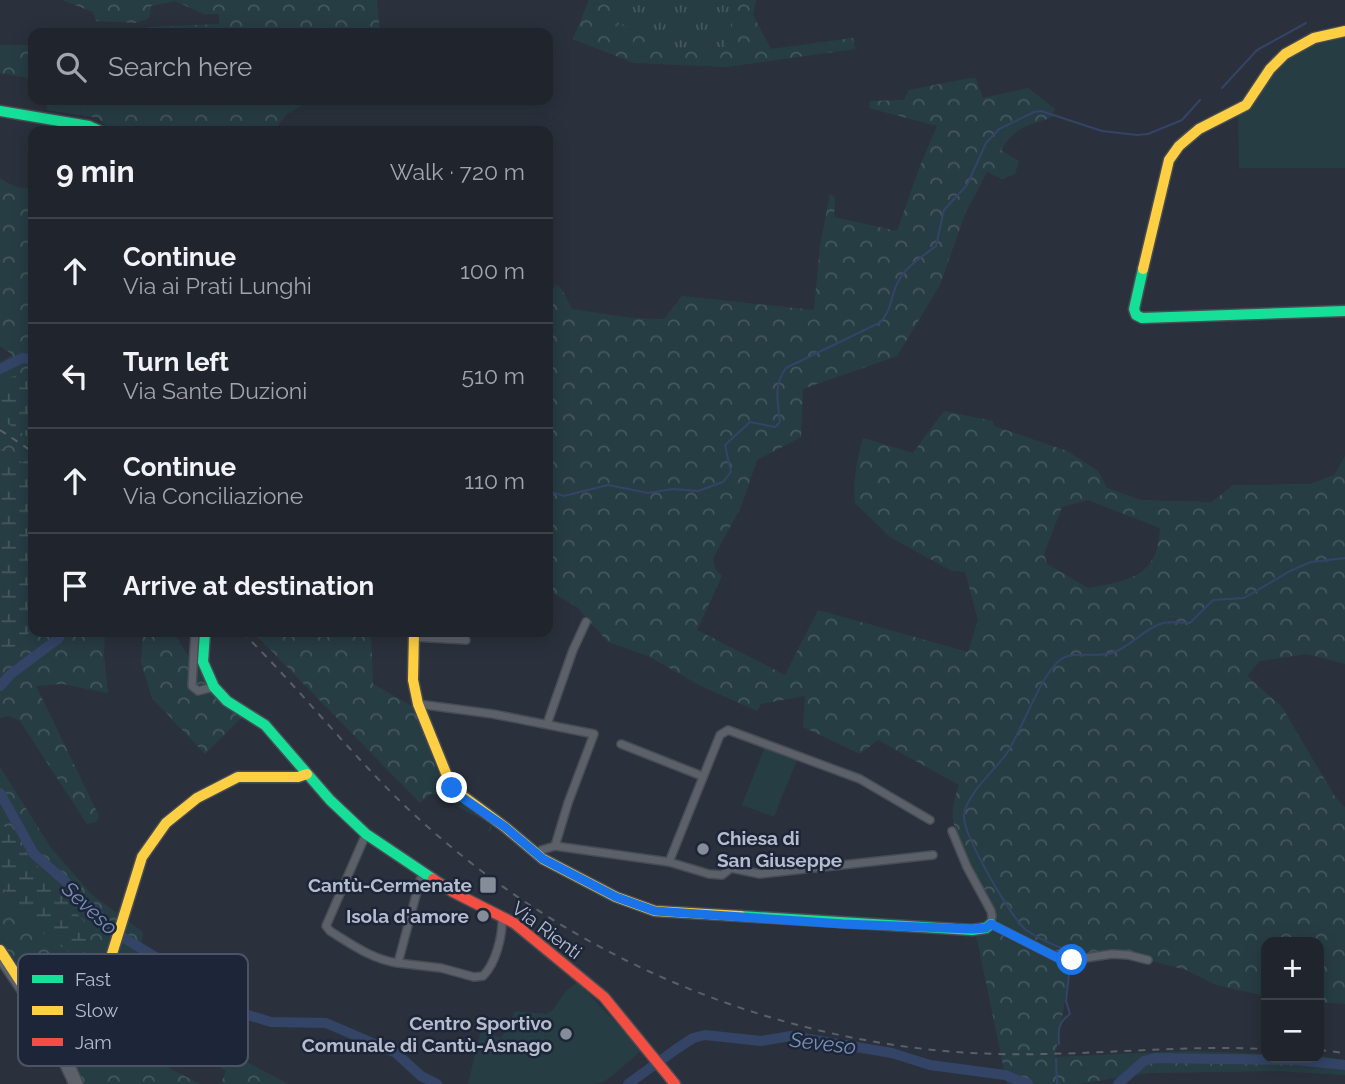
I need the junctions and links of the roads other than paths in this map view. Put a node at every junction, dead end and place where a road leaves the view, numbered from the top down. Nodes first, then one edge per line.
1 (1345, 31) edge
2 (0, 111) edge
3 (89, 126) edge
4 (1345, 311) edge
5 (586, 622) dead end
6 (195, 637) edge
7 (205, 637) edge
8 (414, 637) edge
9 (440, 637) edge
10 (466, 640) dead end
11 (214, 687) junction
12 (418, 704) junction
13 (547, 724) junction
14 (621, 744) dead end
15 (307, 774) junction
16 (702, 776) junction
17 (930, 820) dead end
18 (952, 831) dead end
19 (366, 834) junction
20 (555, 846) junction
21 (535, 852) junction
22 (933, 855) dead end
23 (668, 862) junction
24 (424, 873) junction
25 (502, 917) junction
26 (991, 924) junction
27 (0, 950) edge
28 (111, 954) edge
29 (0, 960) edge
30 (1148, 960) dead end
31 (398, 963) junction
32 (18, 978) edge
33 (18, 986) edge
34 (64, 1066) edge
35 (71, 1066) edge
36 (73, 1084) edge
37 (79, 1084) edge
38 (675, 1084) edge

1 - 4 street
2 - 3 street
5 - 13 street
6 - 11 street
7 - 11 street
8 - 12 street
9 - 10 street
11 - 15 street, Via Rienti
12 - 13 street
12 - 21 street
13 - 20 street
14 - 16 street
15 - 19 street, Via Rienti
15 - 28 street
16 - 17 street
16 - 23 street
18 - 26 street
19 - 24 street, Via Rienti
19 - 31 street
20 - 21 street
20 - 23 street
21 - 26 street
22 - 23 street
24 - 25 street, Via Rienti
24 - 31 street
25 - 31 street
25 - 38 street, Via Rienti
26 - 30 street
27 - 32 street
29 - 33 street
34 - 36 street
35 - 37 street

